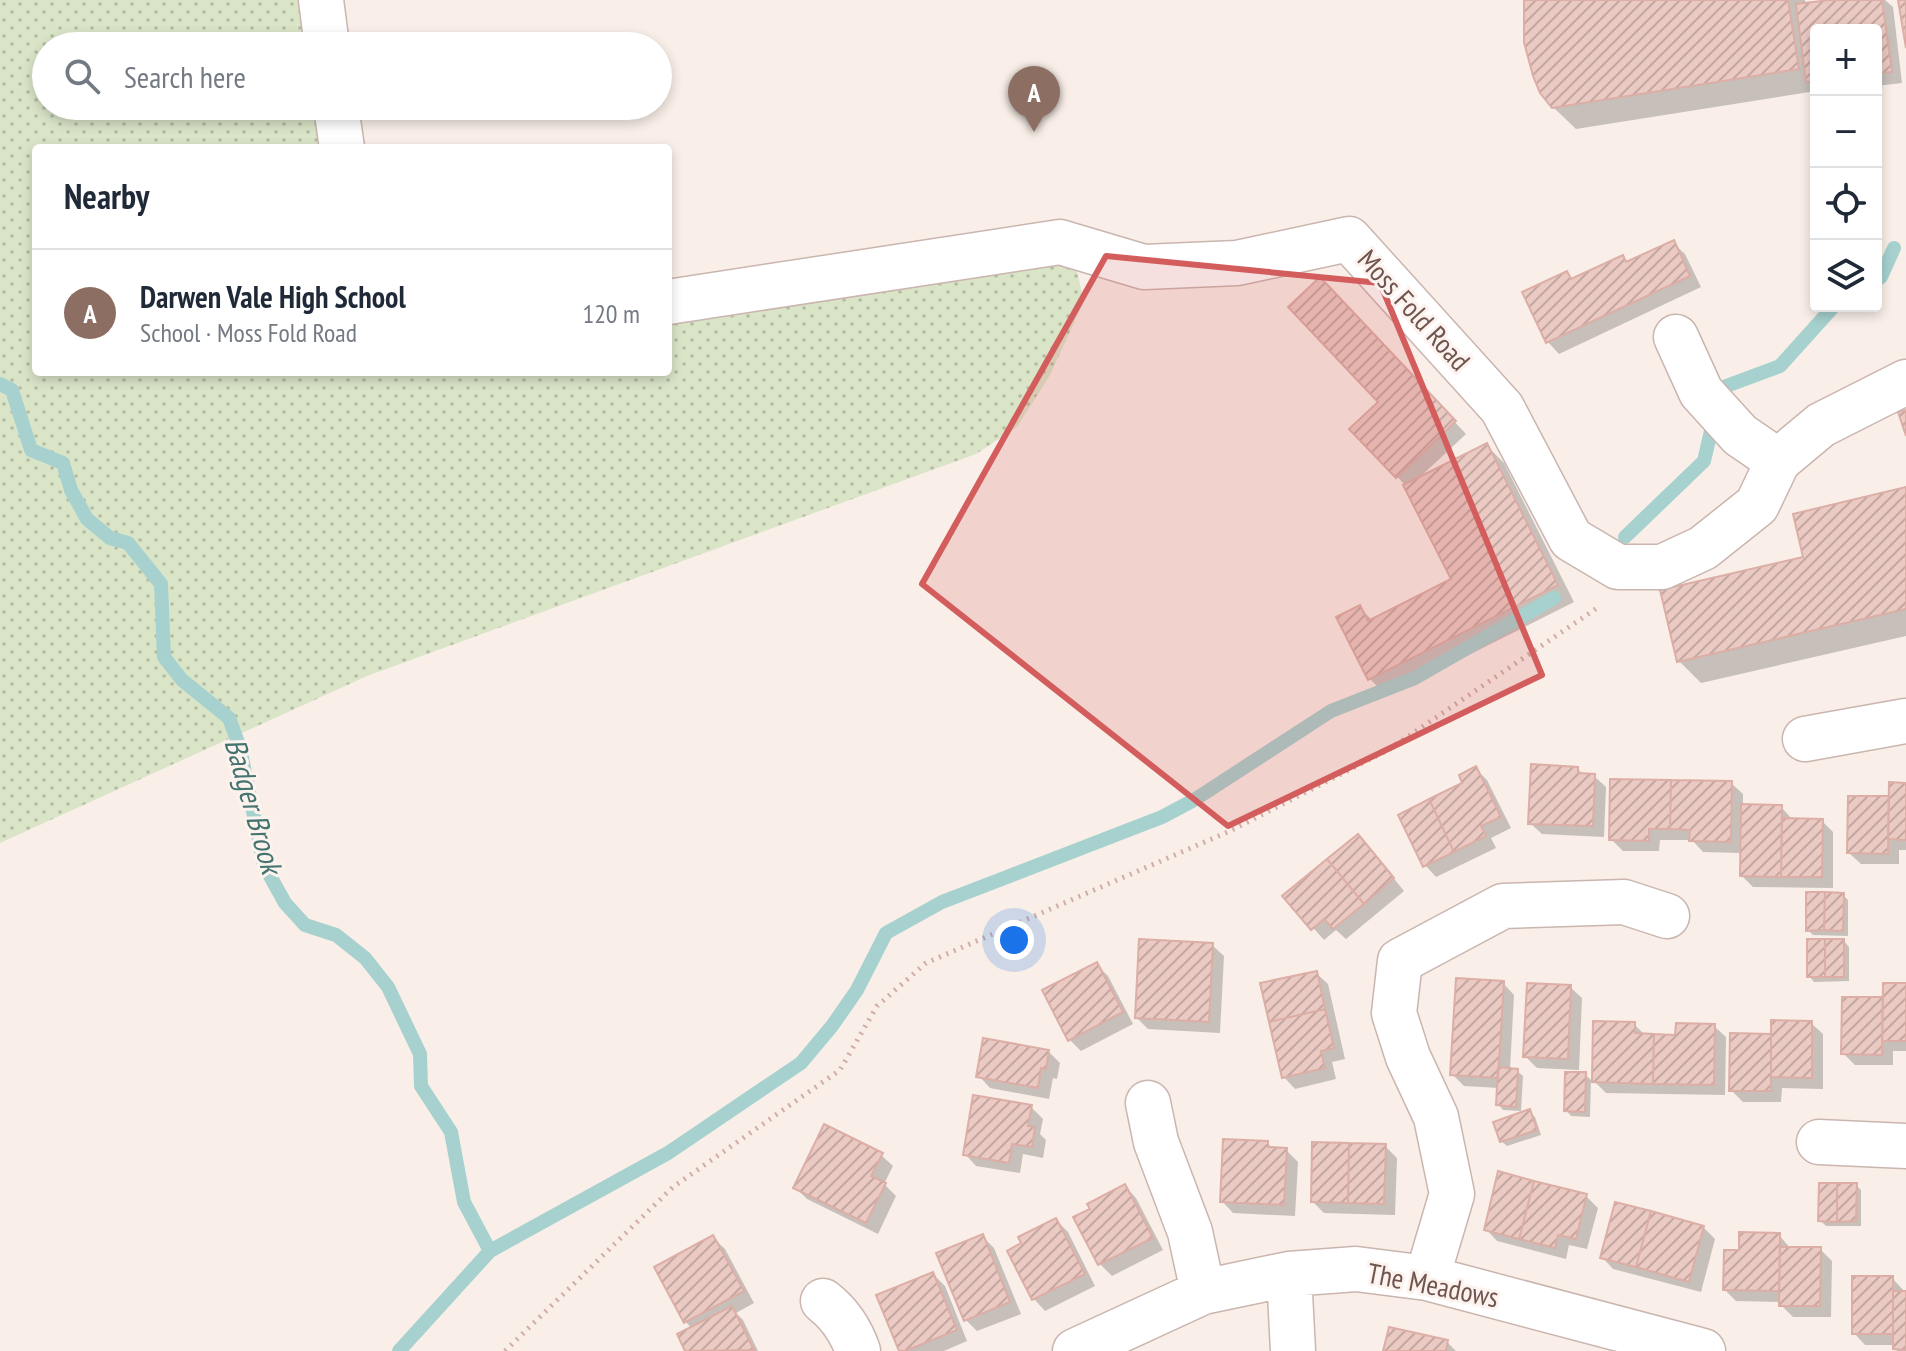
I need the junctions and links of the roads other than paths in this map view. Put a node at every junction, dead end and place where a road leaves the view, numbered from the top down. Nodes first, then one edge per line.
1 (321, 0) edge
2 (325, 32) edge
3 (338, 120) edge
4 (341, 144) edge
5 (672, 301) edge
6 (1676, 337) dead end
7 (1906, 382) edge
8 (1778, 461) junction
9 (1906, 721) edge
10 (1805, 739) dead end
11 (1667, 916) dead end
12 (1148, 1103) dead end
13 (1819, 1142) dead end
14 (1906, 1146) edge
15 (1289, 1274) junction
16 (1427, 1278) junction
17 (1203, 1292) junction
18 (823, 1301) dead end
19 (858, 1351) edge
20 (1075, 1351) edge
21 (1293, 1351) edge
22 (1703, 1351) edge

1 - 2 street
3 - 4 street
5 - 8 street, Moss Fold Road
6 - 8 street
7 - 8 street
9 - 10 street
11 - 16 street
12 - 17 street
13 - 14 street
15 - 16 street, The Meadows
15 - 17 street, The Meadows
15 - 21 street
16 - 22 street, The Meadows
17 - 20 street, The Meadows
18 - 19 street

